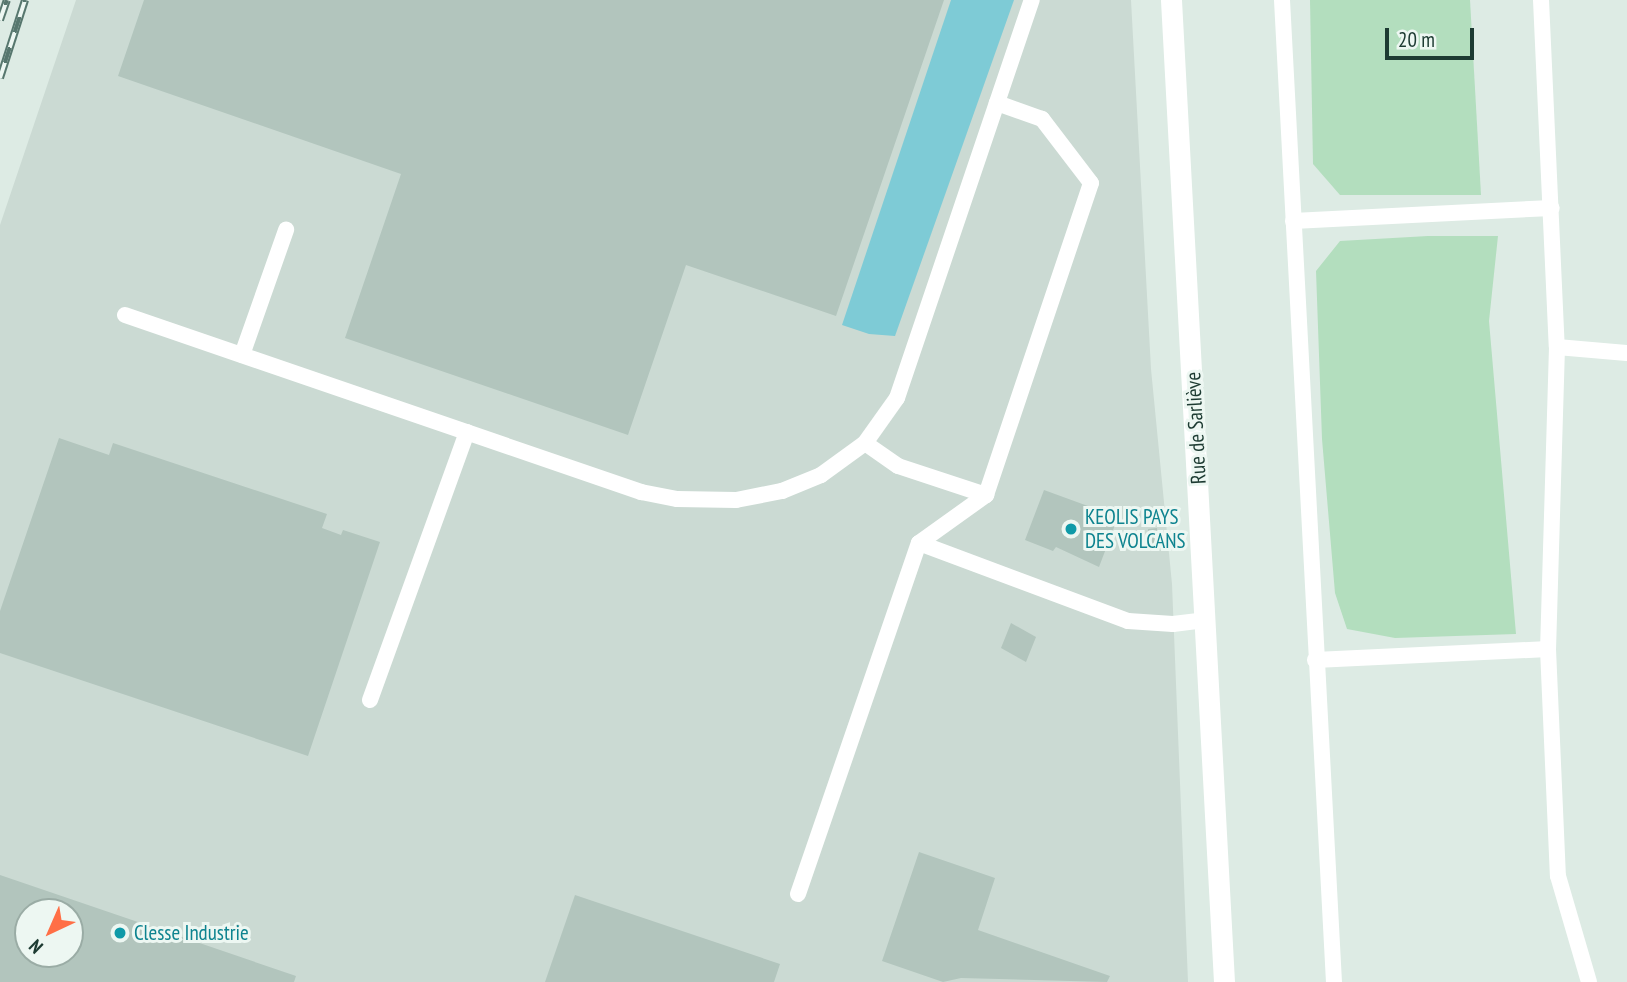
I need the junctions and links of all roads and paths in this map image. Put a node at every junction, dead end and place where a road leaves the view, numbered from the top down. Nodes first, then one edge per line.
1 (1032, 0) edge
2 (1171, 0) edge
3 (1282, 0) edge
4 (1541, 0) edge
5 (998, 103) junction
6 (1552, 208) junction
7 (1293, 221) junction
8 (286, 230) dead end
9 (125, 315) dead end
10 (1557, 347) junction
11 (1627, 352) edge
12 (242, 355) junction
13 (467, 432) junction
14 (865, 443) junction
15 (986, 495) junction
16 (919, 543) junction
17 (1207, 620) junction
18 (1548, 649) junction
19 (1315, 660) junction
20 (370, 700) dead end
21 (798, 894) dead end
22 (1224, 982) edge
23 (1334, 982) edge
24 (1589, 982) edge

1 - 5 lane
2 - 17 street, Rue de Sarliève
3 - 7 lane
4 - 6 lane
5 - 14 lane
5 - 15 lane
6 - 7 lane
6 - 10 lane
7 - 19 lane
8 - 12 lane
9 - 12 lane
10 - 11 lane
10 - 18 lane
12 - 13 lane
13 - 14 lane
13 - 20 lane
14 - 15 lane
15 - 16 lane
16 - 17 lane
16 - 21 lane
17 - 22 street, Rue de Sarliève
18 - 19 lane
18 - 24 lane
19 - 23 lane

